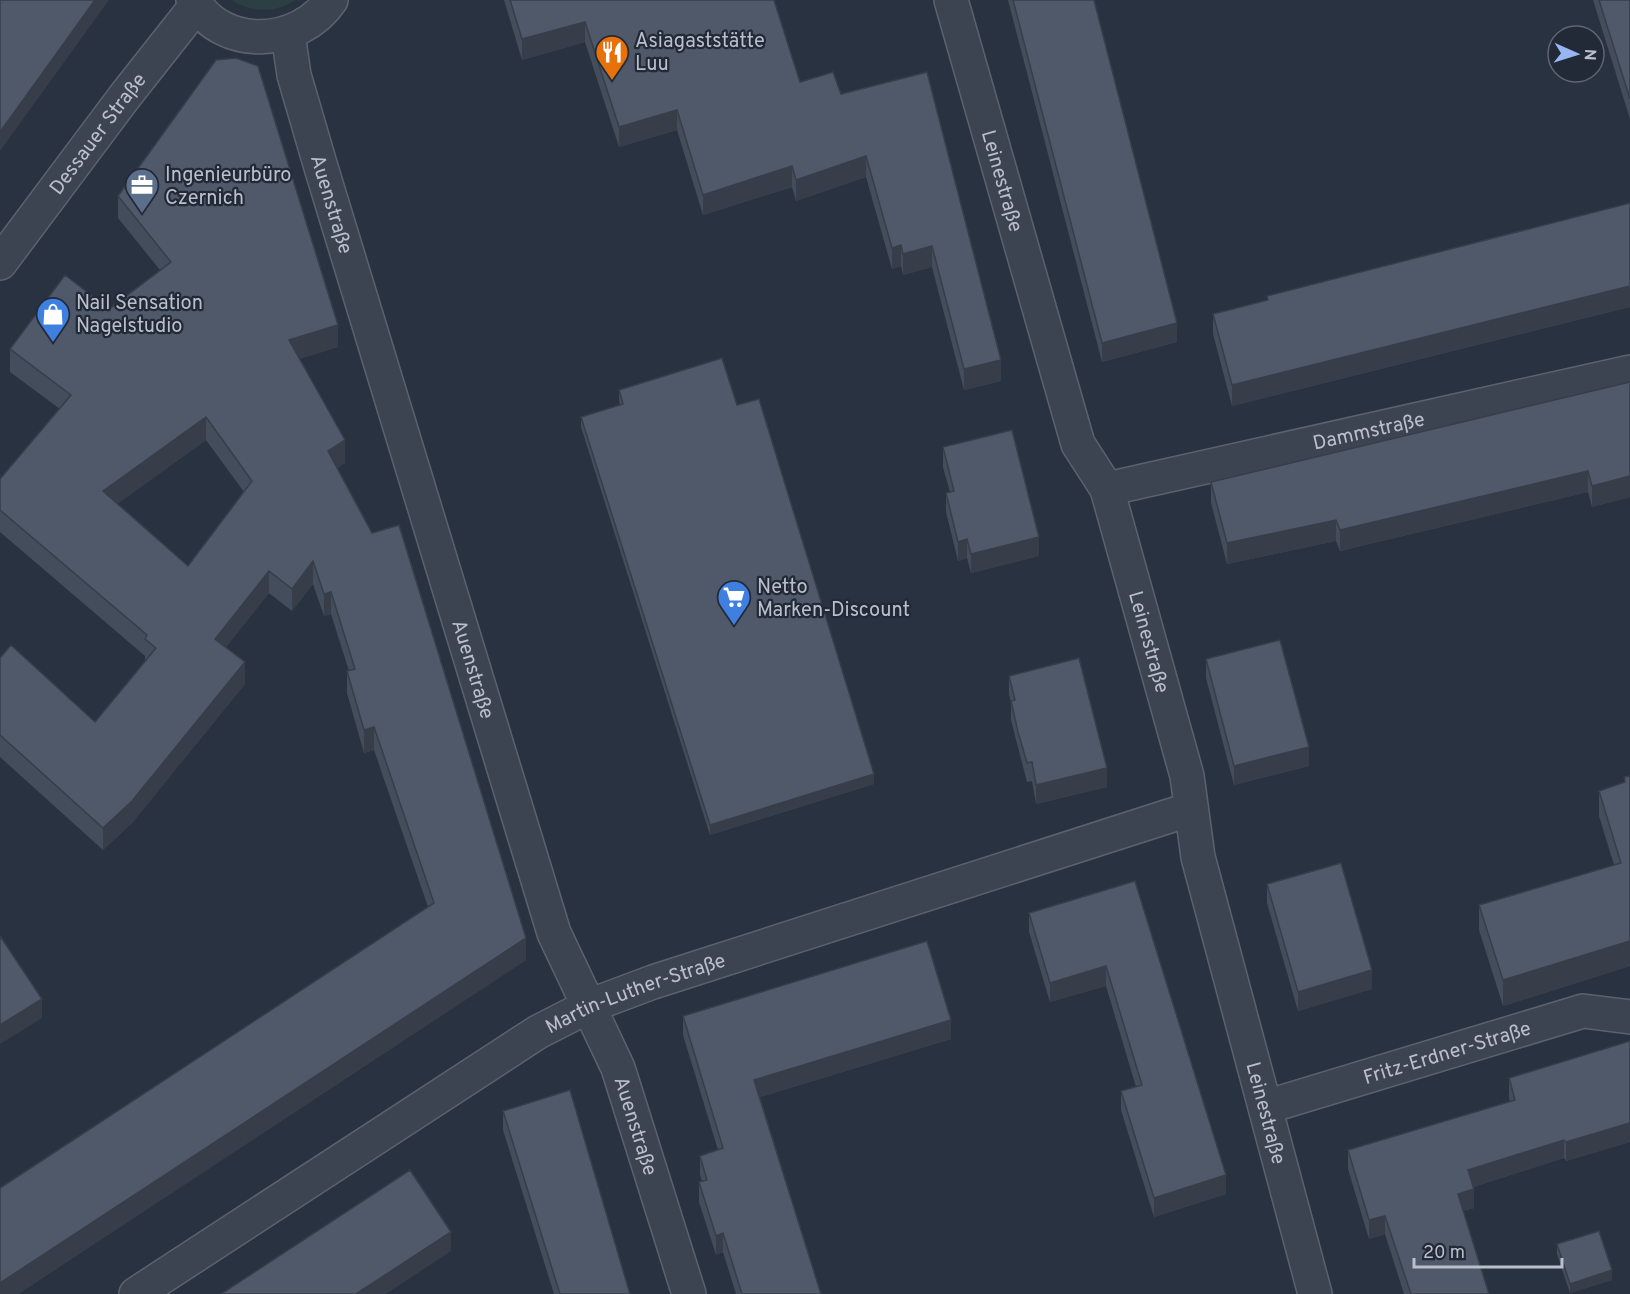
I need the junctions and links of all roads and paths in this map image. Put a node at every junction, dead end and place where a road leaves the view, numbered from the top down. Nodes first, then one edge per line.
1 (331, 0) edge
2 (951, 0) edge
3 (195, 3) edge
4 (288, 34) junction
5 (0, 263) edge
6 (1630, 372) edge
7 (1107, 489) junction
8 (1191, 809) junction
9 (589, 1006) junction
10 (1630, 1017) edge
11 (1266, 1107) junction
12 (136, 1294) edge
13 (688, 1294) edge
14 (1316, 1294) edge

1 - 4 street, Dessauer Straße
2 - 7 street, Leinestraße
3 - 4 street, Dessauer Straße
3 - 5 street, Dessauer Straße
4 - 9 street, Auenstraße
6 - 7 street, Dammstraße
7 - 8 street, Leinestraße
8 - 9 street, Martin-Luther-Straße
8 - 11 street, Leinestraße
9 - 12 street, Martin-Luther-Straße
9 - 13 street, Auenstraße
10 - 11 street, Fritz-Erdner-Straße
11 - 14 street, Leinestraße

